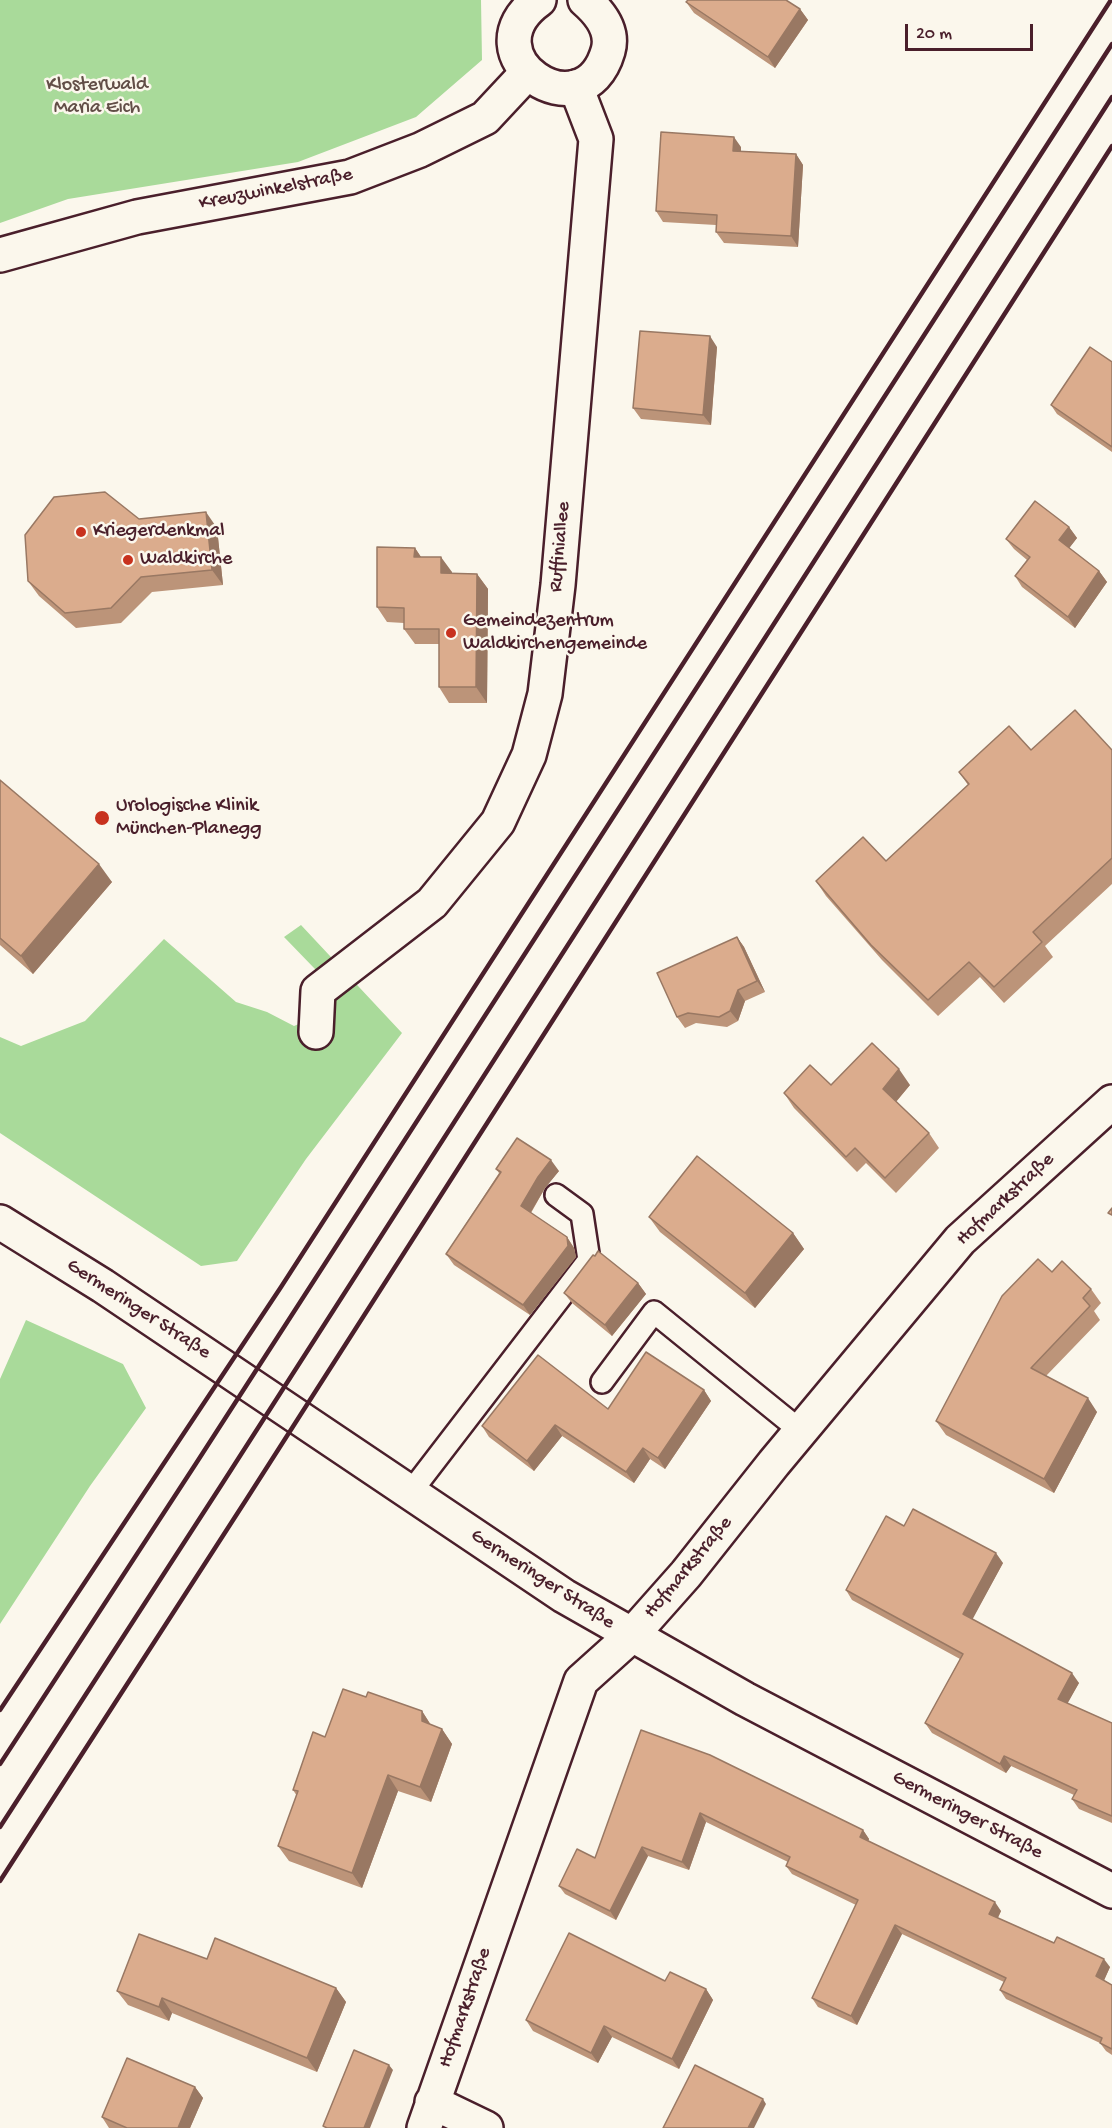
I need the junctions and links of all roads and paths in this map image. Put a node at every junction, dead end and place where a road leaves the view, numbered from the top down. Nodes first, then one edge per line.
1 (539, 0) edge
2 (596, 3) edge
3 (527, 73) junction
4 (576, 87) junction
5 (0, 255) edge
6 (316, 1032) dead end
7 (1112, 1102) edge
8 (556, 1195) dead end
9 (0, 1222) edge
10 (602, 1382) dead end
11 (802, 1432) junction
12 (410, 1493) junction
13 (631, 1635) junction
14 (1112, 1891) edge
15 (428, 2115) edge
16 (486, 2128) edge

1 - 3 street
2 - 4 street
3 - 4 street
3 - 5 street, Kreuzwinkelstraße
4 - 6 street, Ruffiniallee
7 - 11 street, Hofmarkstraße
8 - 12 lane
9 - 12 street, Germeringer Straße
10 - 11 lane
11 - 13 street, Hofmarkstraße
12 - 13 street, Germeringer Straße
13 - 14 street, Germeringer Straße
13 - 15 street, Hofmarkstraße
15 - 16 street

